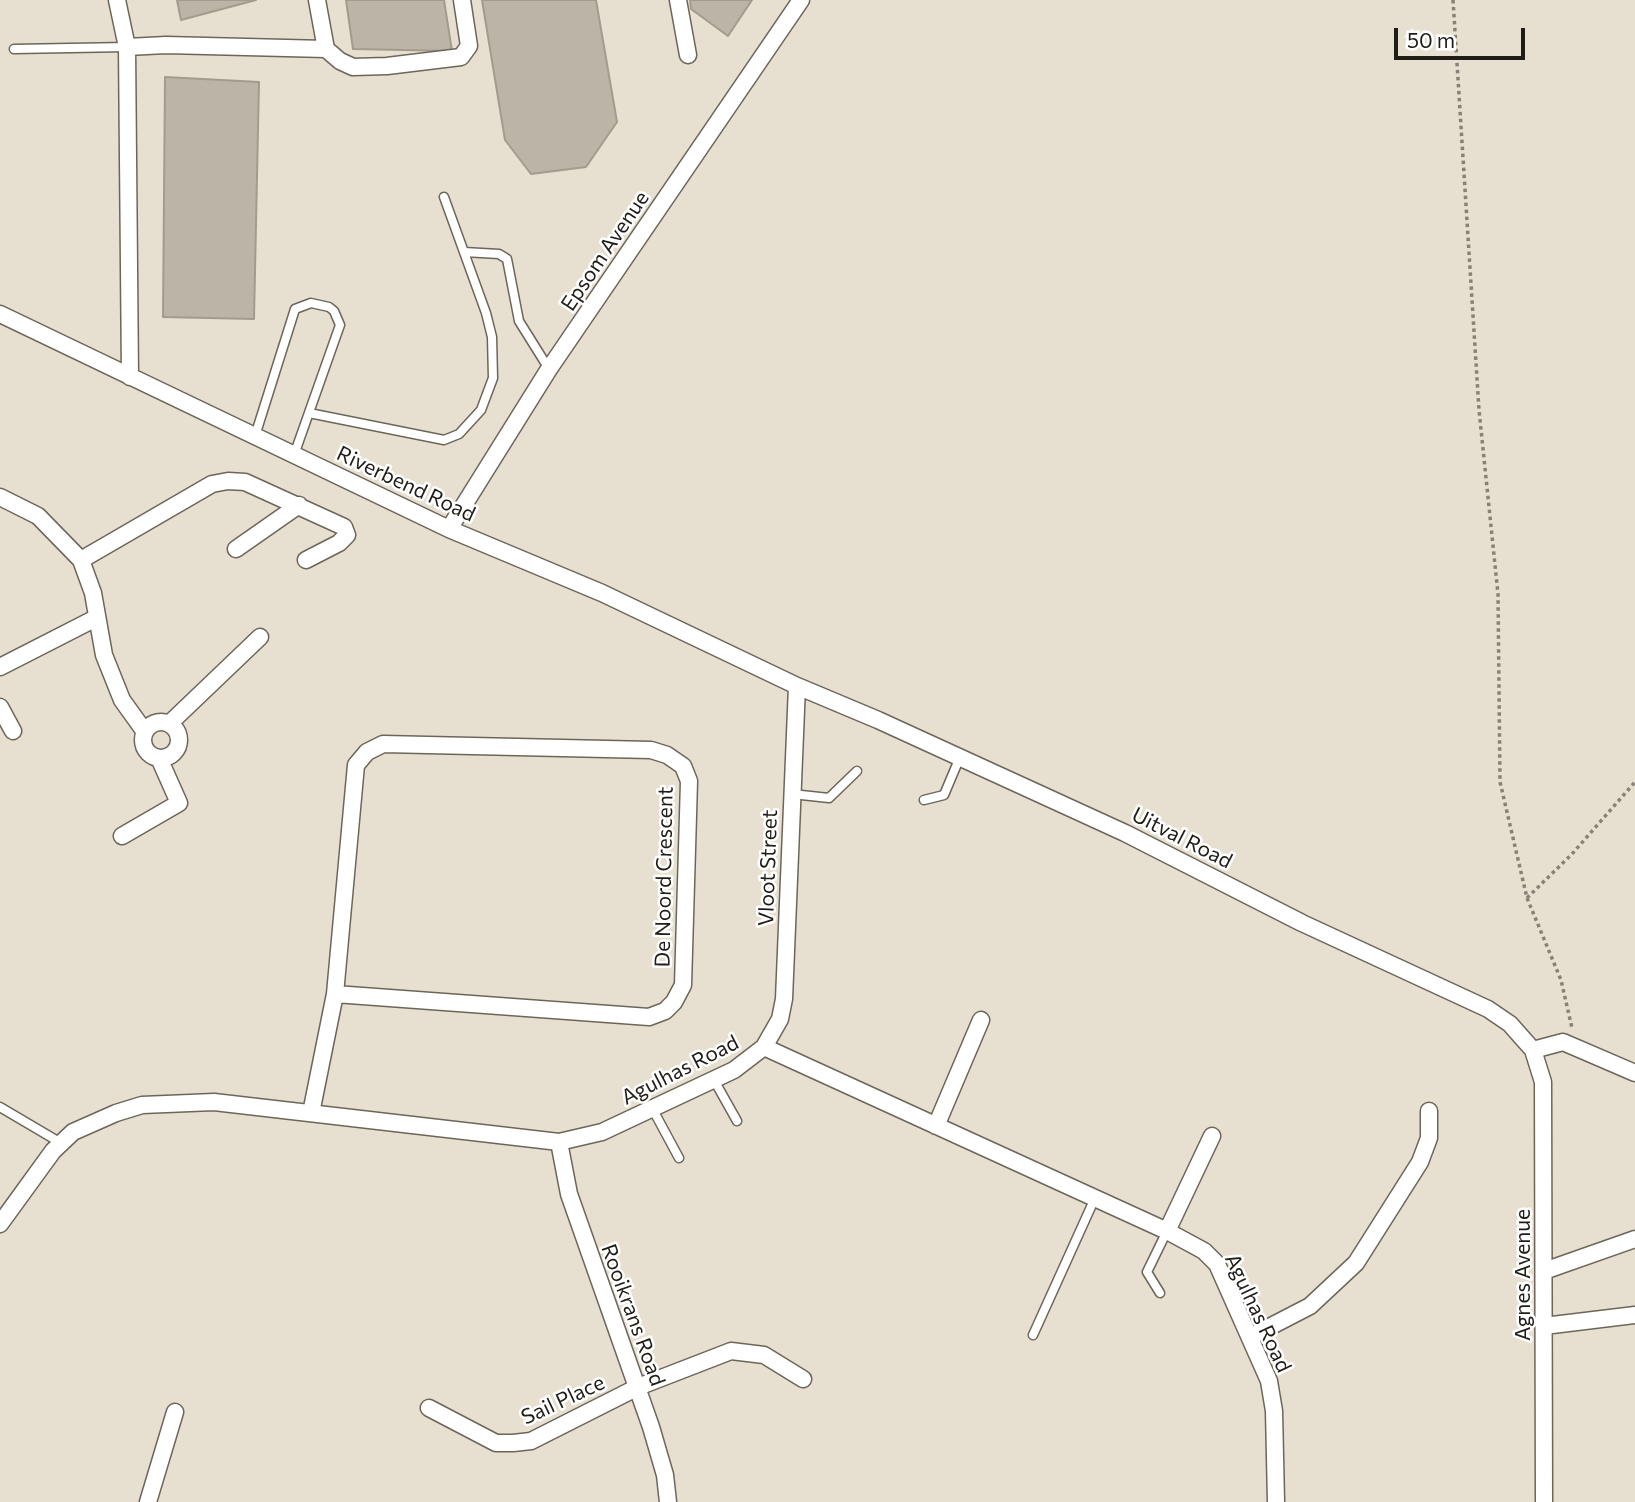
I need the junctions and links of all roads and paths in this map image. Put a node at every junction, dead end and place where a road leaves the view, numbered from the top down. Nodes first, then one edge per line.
1 (117, 0) edge
2 (317, 0) edge
3 (461, 0) edge
4 (678, 0) edge
5 (801, 0) edge
6 (1453, 0) edge
7 (127, 47) junction
8 (14, 49) dead end
9 (326, 49) junction
10 (688, 55) dead end
11 (444, 197) dead end
12 (464, 253) junction
13 (0, 314) edge
14 (549, 369) junction
15 (130, 377) junction
16 (309, 413) junction
17 (255, 436) junction
18 (294, 455) junction
19 (0, 497) edge
20 (299, 505) junction
21 (449, 529) junction
22 (236, 549) dead end
23 (306, 559) dead end
24 (81, 560) junction
25 (96, 618) junction
26 (260, 637) dead end
27 (0, 667) edge
28 (797, 686) junction
29 (0, 707) edge
30 (169, 724) junction
31 (13, 732) dead end
32 (145, 732) junction
33 (960, 757) junction
34 (159, 758) junction
35 (857, 771) dead end
36 (1635, 782) edge
37 (792, 794) junction
38 (924, 800) dead end
39 (122, 836) dead end
40 (1527, 898) junction
41 (335, 994) junction
42 (981, 1020) dead end
43 (1576, 1045) junction
44 (764, 1046) junction
45 (1533, 1050) junction
46 (1635, 1073) edge
47 (714, 1080) junction
48 (0, 1107) edge
49 (652, 1108) junction
50 (1429, 1111) dead end
51 (311, 1113) junction
52 (737, 1121) dead end
53 (936, 1126) junction
54 (1212, 1136) dead end
55 (61, 1143) junction
56 (559, 1143) junction
57 (679, 1158) dead end
58 (1095, 1198) junction
59 (0, 1224) edge
60 (1167, 1231) junction
61 (1635, 1239) edge
62 (1544, 1271) junction
63 (1160, 1293) dead end
64 (1635, 1315) edge
65 (1544, 1326) junction
66 (1033, 1335) dead end
67 (1250, 1337) junction
68 (803, 1379) dead end
69 (638, 1387) junction
70 (429, 1408) dead end
71 (175, 1412) dead end
72 (148, 1502) edge
73 (668, 1502) edge
74 (1276, 1502) edge
75 (1544, 1502) edge

1 - 7 street
2 - 9 street
3 - 9 street
4 - 10 street
5 - 14 street, Epsom Avenue
6 - 40 path
7 - 8 lane
7 - 9 street
7 - 15 street
11 - 12 lane
12 - 14 lane
12 - 16 lane
13 - 15 street, Riverbend Road
14 - 21 street, Epsom Avenue
15 - 17 street, Riverbend Road
16 - 17 lane
16 - 18 lane
17 - 18 street, Riverbend Road
18 - 21 street, Riverbend Road
19 - 24 street
20 - 22 street
20 - 23 street
20 - 24 street
21 - 28 street, Riverbend Road
24 - 25 street
25 - 27 street
25 - 32 street
26 - 30 street
28 - 33 street, Uitval Road
28 - 37 street, Vloot Street
29 - 31 street
30 - 32 street
30 - 34 street
32 - 34 street
33 - 38 lane
33 - 45 street, Uitval Road
34 - 39 street
35 - 37 lane
36 - 40 path
37 - 44 street, Vloot Street
40 - 43 path
41 - 41 street, De Noord Crescent
41 - 51 street, De Noord Crescent
42 - 53 street
43 - 45 street
43 - 46 street
44 - 47 street, Agulhas Road
44 - 53 street, Agulhas Road
45 - 62 street, Agnes Avenue
47 - 49 street, Agulhas Road
47 - 52 lane
48 - 55 lane
49 - 56 street, Agulhas Road
49 - 57 lane
50 - 67 street
51 - 55 street, Agulhas Road
51 - 56 street, Agulhas Road
53 - 58 street, Agulhas Road
54 - 60 street
55 - 59 street, Agulhas Road
56 - 69 street, Rooikrans Road
58 - 60 street, Agulhas Road
58 - 66 lane
60 - 63 lane
60 - 67 street, Agulhas Road
61 - 62 street
62 - 65 street, Agnes Avenue
64 - 65 street
65 - 75 street, Agnes Avenue
67 - 74 street, Agulhas Road
68 - 69 street, Sail Place
69 - 70 street, Sail Place
69 - 73 street, Rooikrans Road
71 - 72 street

